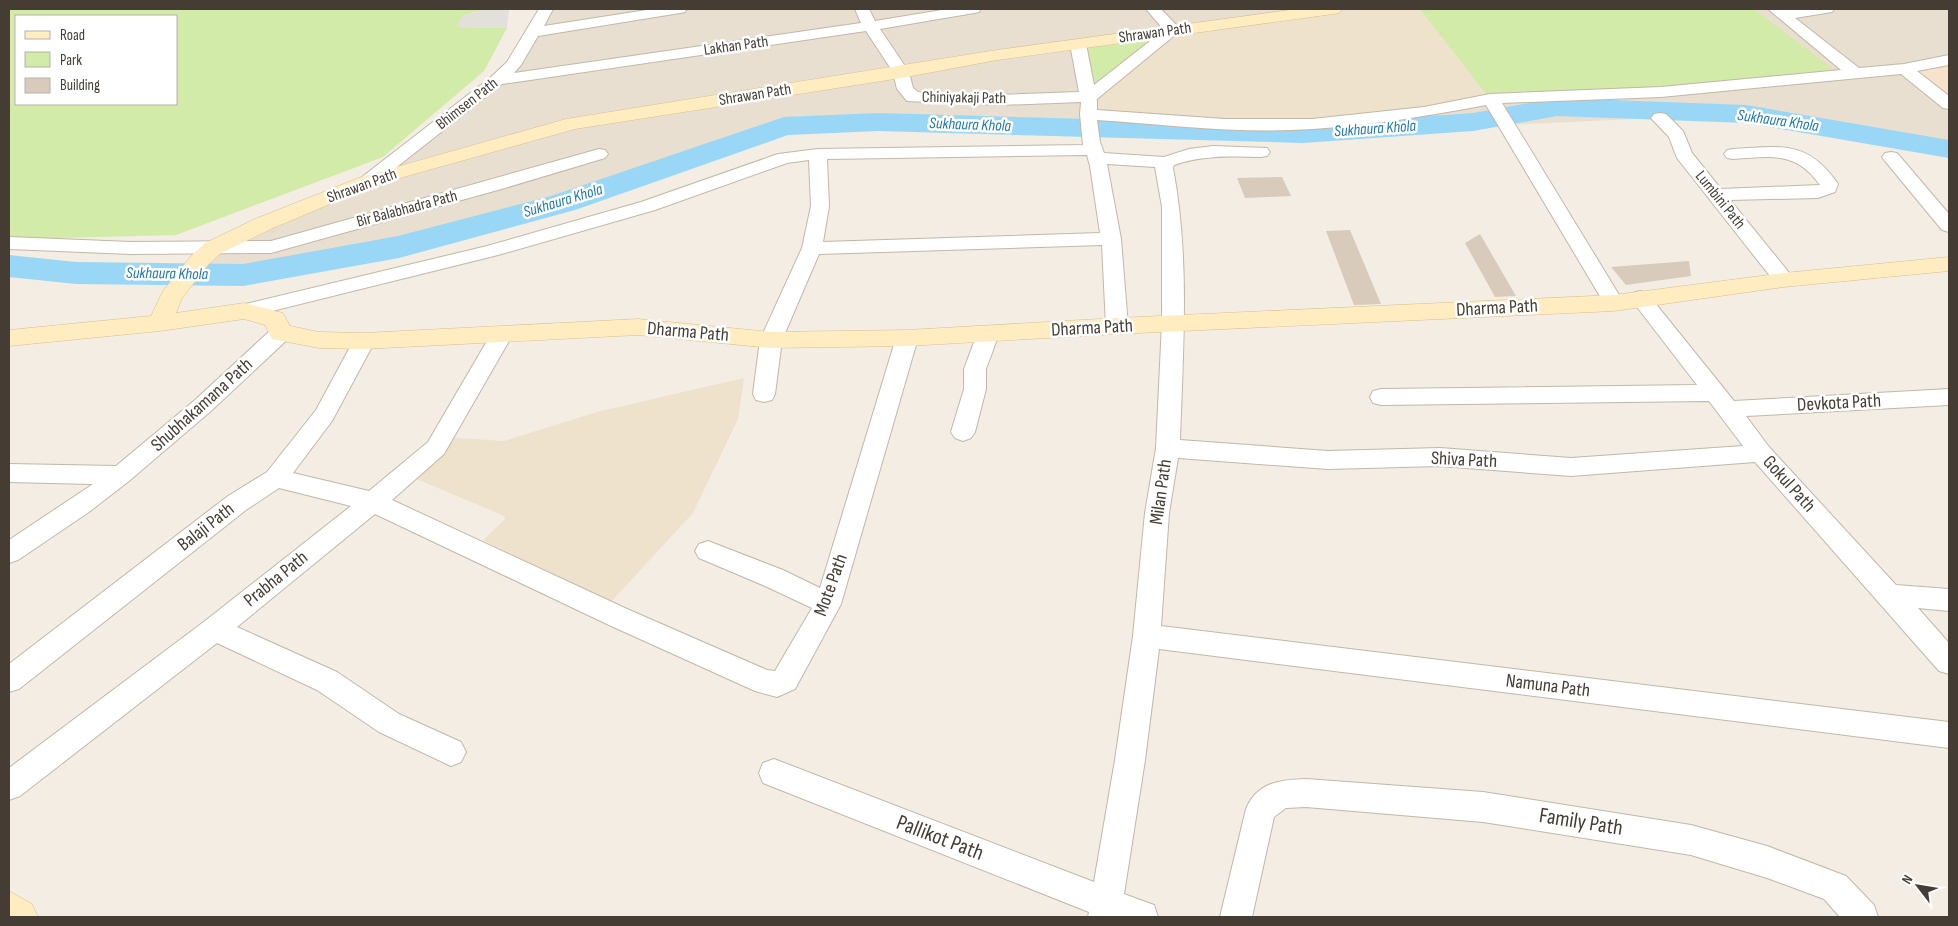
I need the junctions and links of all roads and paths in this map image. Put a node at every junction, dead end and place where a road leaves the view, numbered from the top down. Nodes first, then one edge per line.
1 (546, 9) edge
2 (680, 9) edge
3 (862, 9) edge
4 (974, 9) edge
5 (1153, 9) edge
6 (1333, 9) edge
7 (1827, 9) edge
8 (1779, 12) edge
9 (870, 26) junction
10 (1173, 30) junction
11 (533, 32) junction
12 (1078, 44) junction
13 (1949, 60) edge
14 (1904, 69) junction
15 (900, 72) junction
16 (1855, 73) junction
17 (497, 80) junction
18 (1494, 104) junction
19 (1949, 104) edge
20 (1088, 106) junction
21 (1660, 118) dead end
22 (1093, 150) junction
23 (1262, 152) dead end
24 (598, 154) dead end
25 (818, 154) junction
26 (1733, 154) dead end
27 (1891, 157) dead end
28 (1166, 162) junction
29 (368, 181) junction
30 (1716, 195) junction
31 (1949, 226) edge
32 (1111, 239) junction
33 (9, 243) edge
34 (812, 248) junction
35 (206, 254) junction
36 (1949, 264) edge
37 (1784, 280) junction
38 (1640, 298) junction
39 (1614, 302) junction
40 (244, 311) junction
41 (160, 323) junction
42 (1173, 323) junction
43 (1118, 326) junction
44 (281, 332) junction
45 (502, 334) junction
46 (988, 334) junction
47 (9, 338) edge
48 (907, 338) junction
49 (364, 340) junction
50 (771, 340) junction
51 (764, 394) dead end
52 (1381, 397) dead end
53 (1949, 397) edge
54 (1722, 401) junction
55 (963, 432) dead end
56 (1168, 448) junction
57 (1760, 453) junction
58 (9, 474) edge
59 (121, 475) junction
60 (276, 478) junction
61 (373, 502) junction
62 (708, 551) dead end
63 (9, 554) edge
64 (1889, 595) junction
65 (1949, 600) edge
66 (828, 604) junction
67 (215, 629) junction
68 (1147, 636) junction
69 (1949, 662) edge
70 (9, 680) edge
71 (1949, 735) edge
72 (451, 752) dead end
73 (774, 773) dead end
74 (9, 786) edge
75 (9, 910) edge
76 (1105, 910) edge
77 (20, 917) edge
78 (1142, 917) edge
79 (1236, 917) edge
80 (1862, 917) edge

1 - 11 street, Bhimsen Path
2 - 11 street
3 - 9 street, Chiniyakaji Path
4 - 9 street, Lakhan Path
5 - 10 street
6 - 10 street, Shrawan Path
7 - 8 street
8 - 16 street
9 - 15 street, Chiniyakaji Path
9 - 17 street, Lakhan Path
10 - 12 street, Shrawan Path
10 - 20 street
11 - 17 street, Bhimsen Path
12 - 15 street, Shrawan Path
12 - 20 street
13 - 14 street, Chiniyakaji Path
14 - 16 street, Chiniyakaji Path
14 - 19 street
15 - 20 street, Chiniyakaji Path
15 - 29 street, Shrawan Path
16 - 18 street, Chiniyakaji Path
17 - 29 street, Bhimsen Path
18 - 20 street, Chiniyakaji Path
18 - 39 street
20 - 22 street
21 - 30 street, Lumbini Path
22 - 25 street
22 - 28 street
22 - 32 street
23 - 28 street
24 - 35 street, Bir Balabhadra Path
25 - 34 street
25 - 40 street
26 - 30 street
27 - 31 street
28 - 42 street, Milan Path
29 - 35 street, Shrawan Path
30 - 37 street, Lumbini Path
32 - 34 street
32 - 43 street
33 - 35 street, Bir Balabhadra Path
34 - 50 street
35 - 41 street
36 - 37 street, Dharma Path
37 - 38 street, Dharma Path
38 - 39 street, Dharma Path
38 - 54 street, Gokul Path
39 - 42 street, Dharma Path
40 - 41 street
40 - 44 street
41 - 47 street
42 - 43 street, Dharma Path
42 - 56 street, Milan Path
43 - 46 street, Dharma Path
44 - 49 street, Dharma Path
44 - 59 street, Shubhakamana Path
45 - 49 street, Dharma Path
45 - 50 street, Dharma Path
45 - 61 street, Prabha Path
46 - 48 street, Dharma Path
46 - 55 street
48 - 50 street, Dharma Path
48 - 66 street, Mote Path
49 - 60 street, Balaji Path
50 - 51 street
52 - 54 street, Devkota Path
53 - 54 street, Devkota Path
54 - 57 street, Gokul Path
56 - 57 street, Shiva Path
56 - 68 street, Milan Path
57 - 64 street, Gokul Path
58 - 59 street
59 - 63 street, Shubhakamana Path
60 - 61 street, Mote Path
60 - 70 street, Balaji Path
61 - 66 street, Mote Path
61 - 67 street, Prabha Path
62 - 66 street
64 - 65 street
64 - 69 street, Gokul Path
67 - 72 street
67 - 74 street, Prabha Path
68 - 71 street, Namuna Path
68 - 76 street, Milan Path
73 - 76 street, Pallikot Path
75 - 77 street
76 - 78 street, Pallikot Path
79 - 80 street, Family Path

